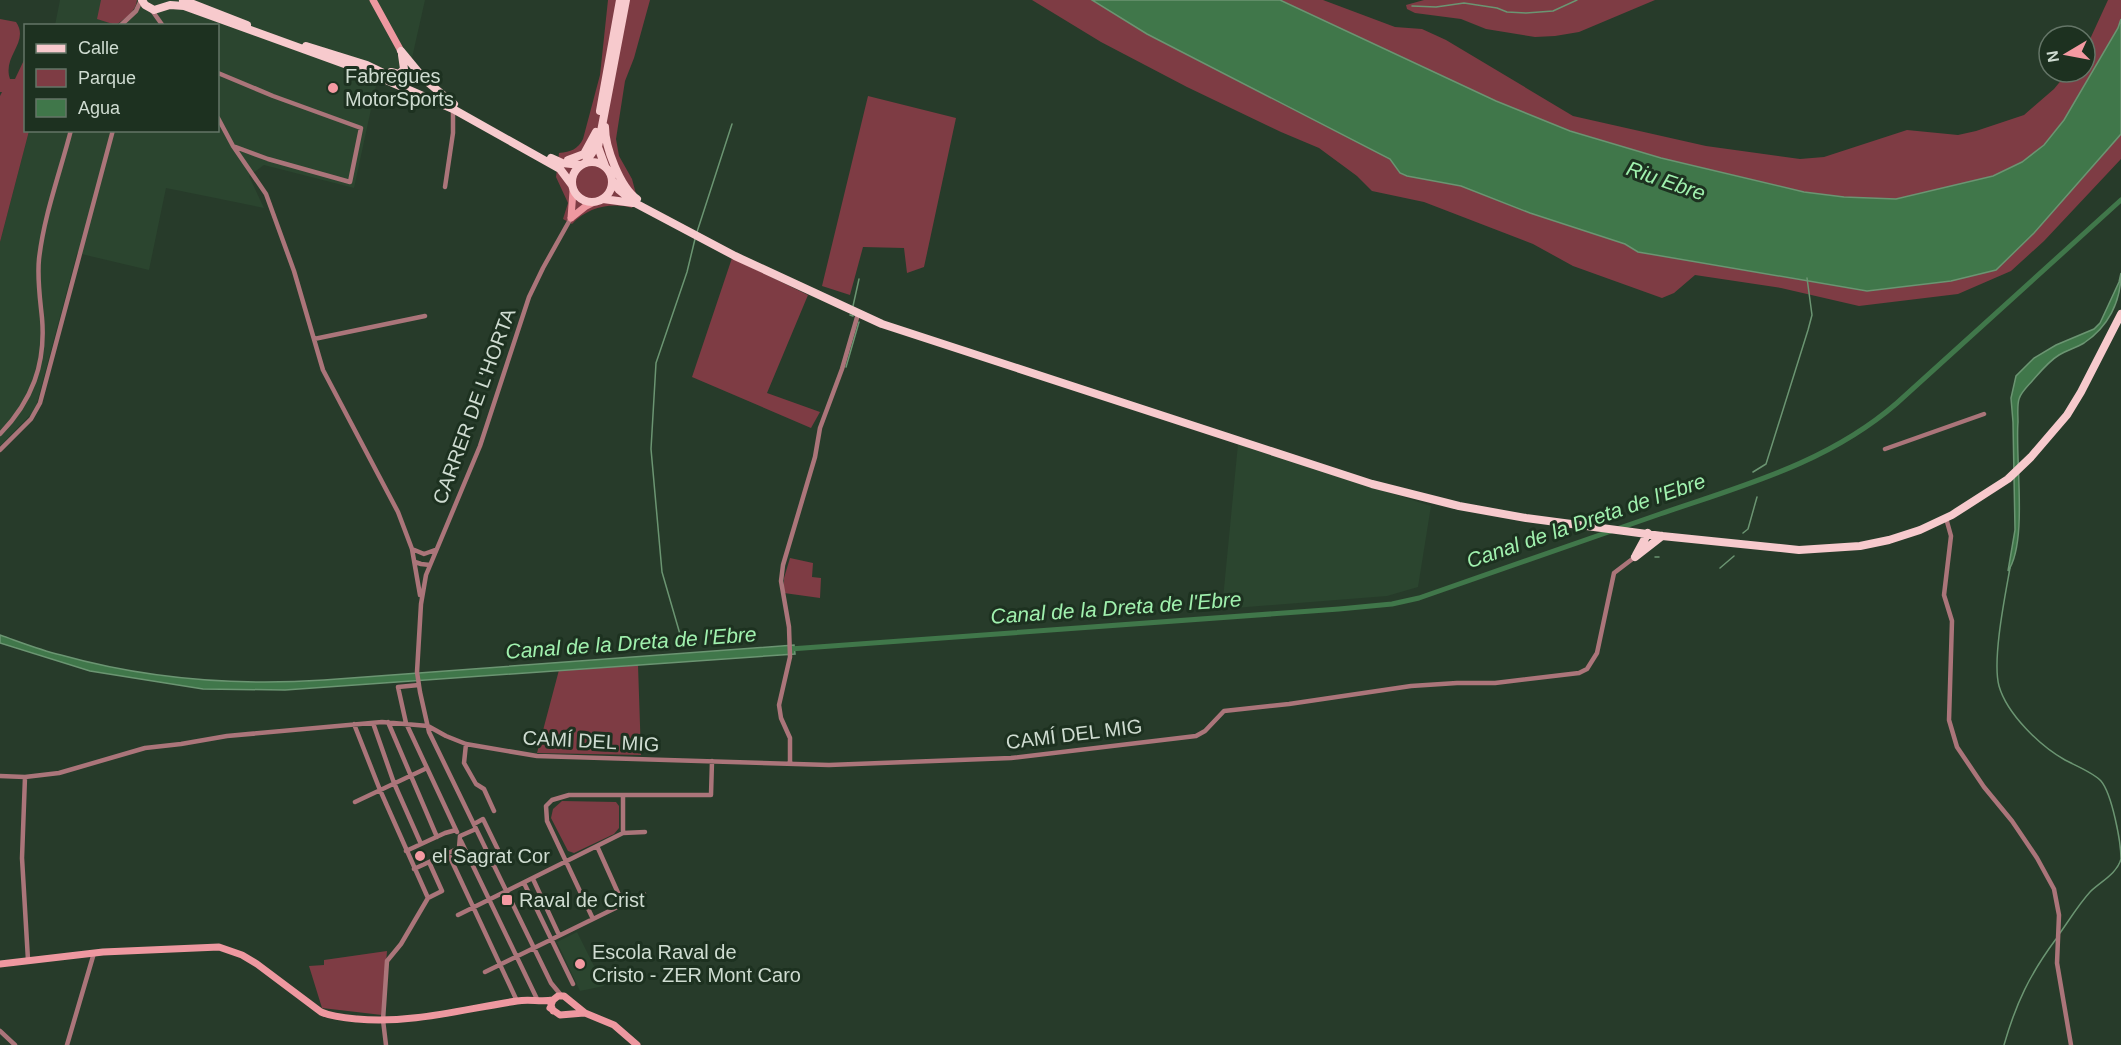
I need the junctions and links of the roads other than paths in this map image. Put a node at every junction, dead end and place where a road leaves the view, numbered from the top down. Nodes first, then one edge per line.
1 (141, 0) edge
2 (183, 0) edge
3 (373, 0) edge
4 (620, 0) edge
5 (626, 0) edge
6 (166, 5) edge
7 (150, 8) junction
8 (136, 11) junction
9 (122, 24) edge
10 (162, 24) edge
11 (163, 24) edge
12 (401, 51) junction
13 (368, 65) junction
14 (219, 73) edge
15 (608, 99) junction
16 (454, 107) junction
17 (219, 120) edge
18 (70, 132) edge
19 (112, 132) edge
20 (596, 132) junction
21 (233, 146) junction
22 (543, 153) junction
23 (583, 164) junction
24 (605, 166) junction
25 (612, 180) junction
26 (445, 187) dead end
27 (572, 188) junction
28 (599, 201) junction
29 (634, 203) junction
30 (571, 218) junction
31 (668, 221) junction
32 (858, 314) junction
33 (2121, 314) edge
34 (425, 316) dead end
35 (314, 339) junction
36 (1984, 414) dead end
37 (0, 434) edge
38 (1885, 449) dead end
39 (0, 450) edge
40 (1946, 518) junction
41 (1638, 532) junction
42 (1649, 533) junction
43 (1662, 536) junction
44 (1642, 542) junction
45 (1652, 543) junction
46 (412, 549) junction
47 (436, 550) junction
48 (421, 554) junction
49 (1635, 557) junction
50 (415, 562) junction
51 (430, 564) junction
52 (421, 604) junction
53 (418, 683) junction
54 (388, 722) junction
55 (373, 723) junction
56 (406, 723) junction
57 (354, 724) junction
58 (428, 726) junction
59 (466, 744) junction
60 (712, 761) junction
61 (790, 763) junction
62 (427, 768) junction
63 (410, 775) junction
64 (0, 776) edge
65 (25, 777) junction
66 (394, 783) junction
67 (380, 790) junction
68 (623, 795) junction
69 (356, 802) dead end
70 (494, 811) dead end
71 (475, 826) junction
72 (456, 830) junction
73 (645, 832) dead end
74 (623, 833) junction
75 (437, 837) junction
76 (460, 839) junction
77 (422, 844) junction
78 (597, 846) junction
79 (406, 851) junction
80 (448, 853) junction
81 (429, 862) junction
82 (566, 862) junction
83 (493, 865) junction
84 (414, 869) junction
85 (533, 879) junction
86 (524, 883) junction
87 (507, 892) junction
88 (644, 894) dead end
89 (428, 898) junction
90 (490, 900) junction
91 (623, 904) junction
92 (473, 908) junction
93 (458, 915) dead end
94 (593, 919) junction
95 (559, 935) junction
96 (552, 939) junction
97 (534, 948) junction
98 (94, 953) junction
99 (517, 956) junction
100 (28, 960) junction
101 (0, 964) edge
102 (500, 964) junction
103 (485, 972) dead end
104 (573, 984) dead end
105 (556, 998) junction
106 (517, 1001) junction
107 (539, 1001) junction
108 (569, 1001) junction
109 (553, 1011) junction
110 (585, 1013) junction
111 (566, 1014) junction
112 (383, 1020) junction
113 (0, 1031) edge
114 (15, 1045) edge
115 (67, 1045) edge
116 (386, 1045) edge
117 (637, 1045) edge
118 (2071, 1045) edge

1 - 7 main road
1 - 8 street
2 - 13 main road
3 - 12 street
4 - 20 main road
5 - 15 main road
6 - 7 main road
6 - 11 street
6 - 16 main road
7 - 8 street
7 - 10 street
8 - 9 street
12 - 13 main road
12 - 16 main road
13 - 16 main road
14 - 21 street
15 - 24 main road
15 - 31 main road
16 - 22 main road
16 - 26 street
16 - 27 main road
17 - 21 street
18 - 37 street
19 - 39 street
20 - 22 main road
20 - 23 main road
21 - 35 street
22 - 23 main road
23 - 24 main road
23 - 27 main road
24 - 25 main road
25 - 28 main road
25 - 29 main road
27 - 28 main road
27 - 30 street
28 - 29 main road
28 - 30 street
29 - 31 main road
30 - 47 street, CARRER DE L'HORTA
31 - 32 main road
32 - 41 main road
32 - 61 street
33 - 40 main road
34 - 35 street
35 - 46 street
36 - 38 street
40 - 43 main road
40 - 118 street
41 - 42 main road
41 - 44 main road
42 - 43 main road
42 - 44 main road
42 - 45 main road
43 - 45 main road
44 - 45 main road
44 - 49 main road
45 - 49 main road
46 - 48 street
46 - 50 street
47 - 48 street
47 - 51 street, CARRER DE L'HORTA
48 - 51 street
49 - 61 street, CAMÍ DEL MIG
50 - 51 street
50 - 52 street
51 - 52 street, CARRER DE L'HORTA
52 - 53 street, CARRER DE L'HORTA
53 - 56 street
53 - 58 street, CARRER DE L'HORTA
54 - 55 street, CAMÍ DEL MIG
54 - 56 street, CAMÍ DEL MIG
54 - 63 street
55 - 57 street, CAMÍ DEL MIG
55 - 66 street
56 - 58 street, CAMÍ DEL MIG
56 - 62 street
57 - 65 street, CAMÍ DEL MIG
57 - 67 street
58 - 59 street, CAMÍ DEL MIG
58 - 71 street, CARRER DE L'HORTA
59 - 60 street, CAMÍ DEL MIG
59 - 70 street
60 - 61 street, CAMÍ DEL MIG
60 - 68 street
62 - 63 street
62 - 72 street
63 - 66 street
63 - 75 street
64 - 65 street, CAMÍ DEL MIG
65 - 100 street
66 - 67 street
66 - 77 street
67 - 69 street
67 - 79 street
68 - 74 street
68 - 82 street
71 - 76 street
71 - 83 street, CARRER DE L'HORTA
71 - 83 street
72 - 75 street
72 - 76 street
73 - 74 street
74 - 78 street
75 - 77 street
76 - 80 street
76 - 90 street
77 - 79 street
78 - 82 street
78 - 91 street
79 - 84 street
80 - 81 street
80 - 92 street
81 - 84 street
81 - 89 street
82 - 85 street
82 - 94 street
83 - 87 street, CARRER DE L'HORTA
84 - 89 street
85 - 86 street
85 - 95 street
86 - 87 street
86 - 96 street
87 - 90 street
87 - 97 street, CARRER DE L'HORTA
88 - 91 street
89 - 112 street
90 - 92 street
90 - 99 street
91 - 94 street
92 - 93 street
92 - 102 street
94 - 95 street
95 - 96 street
96 - 97 street
96 - 104 street
97 - 99 street
97 - 105 street, CARRER DE L'HORTA
98 - 100 street
98 - 112 street
98 - 115 street
99 - 102 street
99 - 107 street
100 - 101 street
102 - 103 street
102 - 106 street
105 - 107 street
105 - 108 street
105 - 109 street
106 - 107 street
106 - 112 street
107 - 109 street
108 - 110 street
108 - 111 street
109 - 111 street
110 - 111 street
110 - 117 street
112 - 116 street
113 - 114 street

